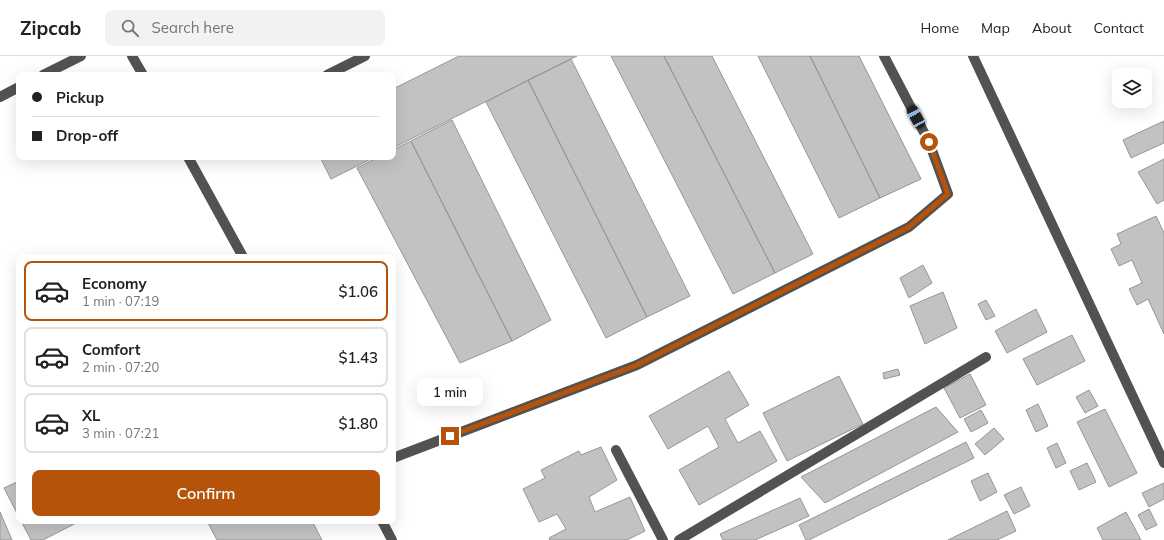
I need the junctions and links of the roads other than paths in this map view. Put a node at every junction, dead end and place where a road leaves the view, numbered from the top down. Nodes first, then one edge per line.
1 (81, 56) edge
2 (132, 56) edge
3 (365, 56) edge
4 (884, 56) edge
5 (973, 56) edge
6 (49, 72) edge
7 (141, 72) edge
8 (333, 72) edge
9 (16, 89) edge
10 (0, 97) edge
11 (190, 160) edge
12 (241, 254) edge
13 (986, 357) dead end
14 (616, 450) dead end
15 (396, 457) edge
16 (1164, 463) edge
17 (384, 524) edge
18 (392, 540) edge
19 (663, 540) edge
20 (679, 540) edge

1 - 6 street
2 - 7 street
3 - 8 street
4 - 15 street
5 - 16 street
9 - 10 street
11 - 12 street
13 - 20 street
14 - 19 street
17 - 18 street

